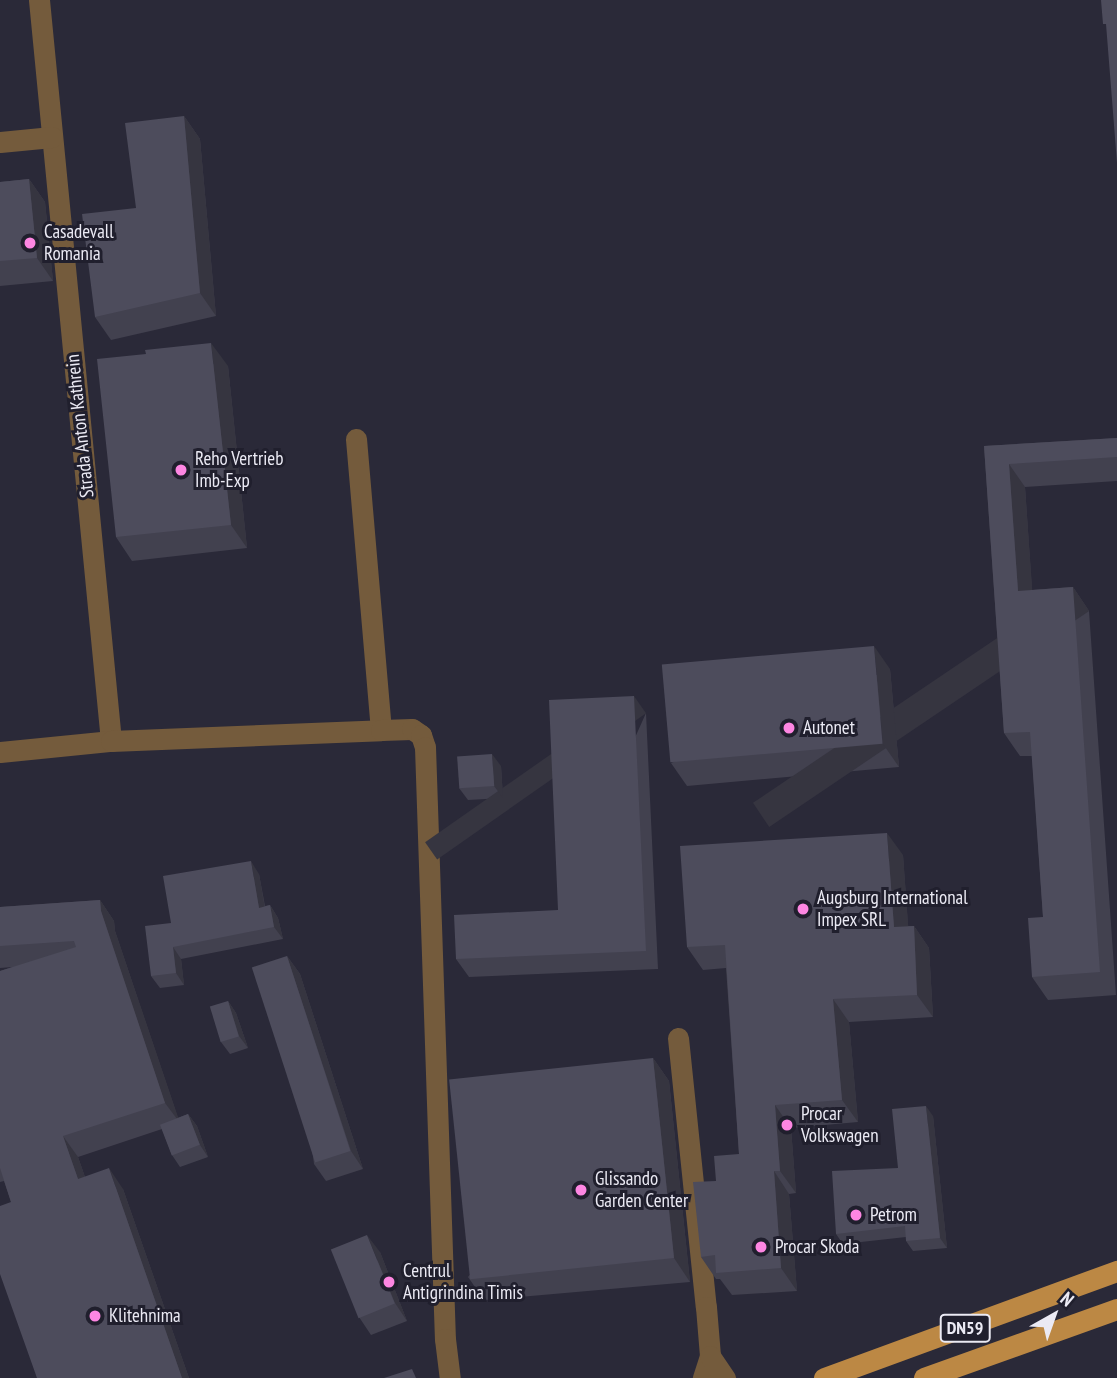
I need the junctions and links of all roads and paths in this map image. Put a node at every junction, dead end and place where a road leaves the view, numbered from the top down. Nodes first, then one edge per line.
1 (38, 0) edge
2 (52, 137) junction
3 (0, 142) edge
4 (356, 439) dead end
5 (381, 730) junction
6 (111, 741) junction
7 (0, 752) edge
8 (678, 1038) dead end
9 (1113, 1270) edge
10 (1117, 1309) edge
11 (710, 1356) junction
12 (450, 1378) edge
13 (702, 1378) edge
14 (725, 1378) edge
15 (824, 1378) edge
16 (924, 1378) edge

1 - 2 street, Strada Anton Kathrein
2 - 3 street
2 - 6 street, Strada Anton Kathrein
4 - 5 street
5 - 6 street
5 - 12 street
6 - 7 street
8 - 11 street
9 - 15 main road, DN59
10 - 16 main road, DN59
11 - 13 street
11 - 14 street

